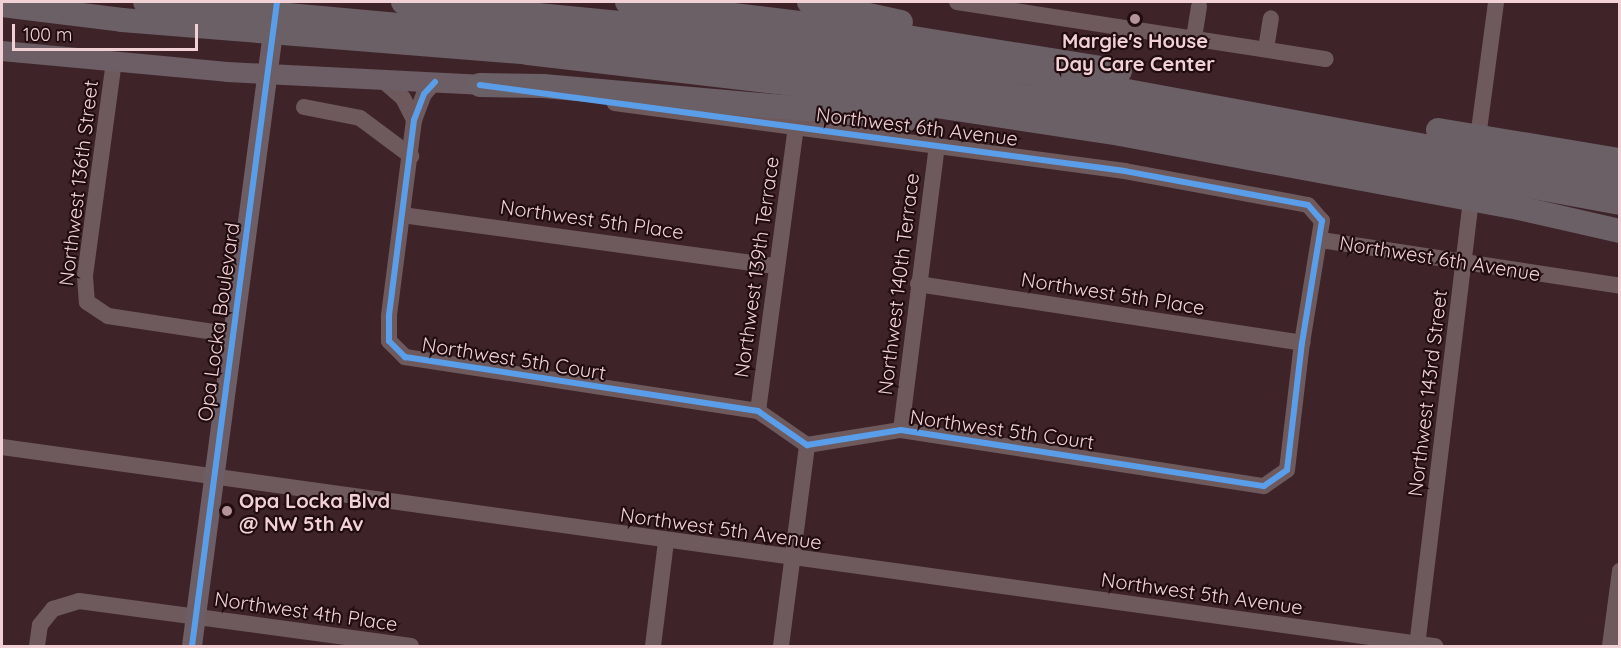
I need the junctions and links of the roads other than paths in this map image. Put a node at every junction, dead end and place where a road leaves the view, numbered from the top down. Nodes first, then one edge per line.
1 (145, 2) edge
2 (278, 2) edge
3 (403, 2) edge
4 (627, 2) edge
5 (809, 2) edge
6 (957, 2) edge
7 (1496, 2) edge
8 (1199, 6) dead end
9 (13, 7) edge
10 (1271, 18) dead end
11 (223, 19) junction
12 (325, 27) junction
13 (1194, 38) junction
14 (1266, 49) junction
15 (2, 51) edge
16 (1326, 59) dead end
17 (114, 61) junction
18 (1078, 64) junction
19 (268, 74) junction
20 (381, 79) junction
21 (435, 82) junction
22 (480, 85) junction
23 (304, 107) dead end
24 (414, 120) junction
25 (796, 128) junction
26 (1120, 134) junction
27 (937, 144) junction
28 (1517, 152) junction
29 (411, 156) junction
30 (1433, 159) junction
31 (1620, 160) edge
32 (1620, 182) edge
33 (1512, 196) junction
34 (1620, 203) edge
35 (402, 215) junction
36 (1620, 231) edge
37 (1321, 240) junction
38 (1464, 261) junction
39 (776, 266) junction
40 (918, 285) junction
41 (1620, 286) edge
42 (233, 335) junction
43 (1302, 343) junction
44 (758, 411) junction
45 (901, 430) junction
46 (807, 446) junction
47 (2, 447) edge
48 (214, 475) junction
49 (666, 542) junction
50 (792, 559) junction
51 (1620, 571) edge
52 (196, 616) junction
53 (1418, 645) edge
54 (37, 646) edge
55 (192, 646) edge
56 (411, 646) edge
57 (652, 646) edge
58 (781, 646) edge
59 (1435, 646) edge
60 (1610, 646) edge

1 - 11 highway
2 - 19 main road, Opa Locka Boulevard
3 - 30 highway
4 - 18 highway
5 - 18 highway
6 - 13 street
7 - 38 street, Northwest 143rd Street
8 - 13 street
9 - 11 highway
10 - 14 street
11 - 12 highway
12 - 26 highway
12 - 30 highway
13 - 14 street
14 - 16 street
15 - 17 main road, Northwest 6th Avenue
17 - 19 main road, Northwest 6th Avenue
17 - 42 street, Northwest 136th Street
18 - 30 highway
19 - 20 main road, Northwest 6th Avenue
19 - 42 main road, Opa Locka Boulevard
20 - 21 main road, Northwest 6th Avenue
20 - 24 street
21 - 22 main road, Northwest 6th Avenue
21 - 24 street
22 - 25 street, Northwest 6th Avenue
22 - 26 highway
23 - 29 street
24 - 29 street
25 - 27 street, Northwest 6th Avenue
25 - 39 street, Northwest 139th Terrace
26 - 30 highway
27 - 37 street, Northwest 6th Avenue
27 - 40 street, Northwest 140th Terrace
28 - 30 highway
28 - 31 highway
28 - 32 highway
29 - 35 street
30 - 33 highway
33 - 34 highway
33 - 36 highway
35 - 39 street, Northwest 5th Place
35 - 44 street, Northwest 5th Court
37 - 38 street, Northwest 6th Avenue
37 - 43 street
38 - 41 street, Northwest 6th Avenue
38 - 53 street, Northwest 143rd Street
39 - 44 street, Northwest 139th Terrace
40 - 43 street, Northwest 5th Place
40 - 45 street, Northwest 140th Terrace
42 - 48 main road, Opa Locka Boulevard
43 - 45 street, Northwest 5th Court
44 - 46 street, Northwest 5th Court
45 - 46 street, Northwest 5th Court
46 - 50 street
47 - 48 street, Northwest 5th Avenue
48 - 49 street, Northwest 5th Avenue
48 - 52 main road, Opa Locka Boulevard
49 - 50 street, Northwest 5th Avenue
49 - 57 street
50 - 53 street, Northwest 5th Avenue
50 - 58 street
51 - 60 street
52 - 54 street, Northwest 4th Place
52 - 55 main road, Opa Locka Boulevard
52 - 56 street, Northwest 4th Place
53 - 59 street, Northwest 5th Avenue

